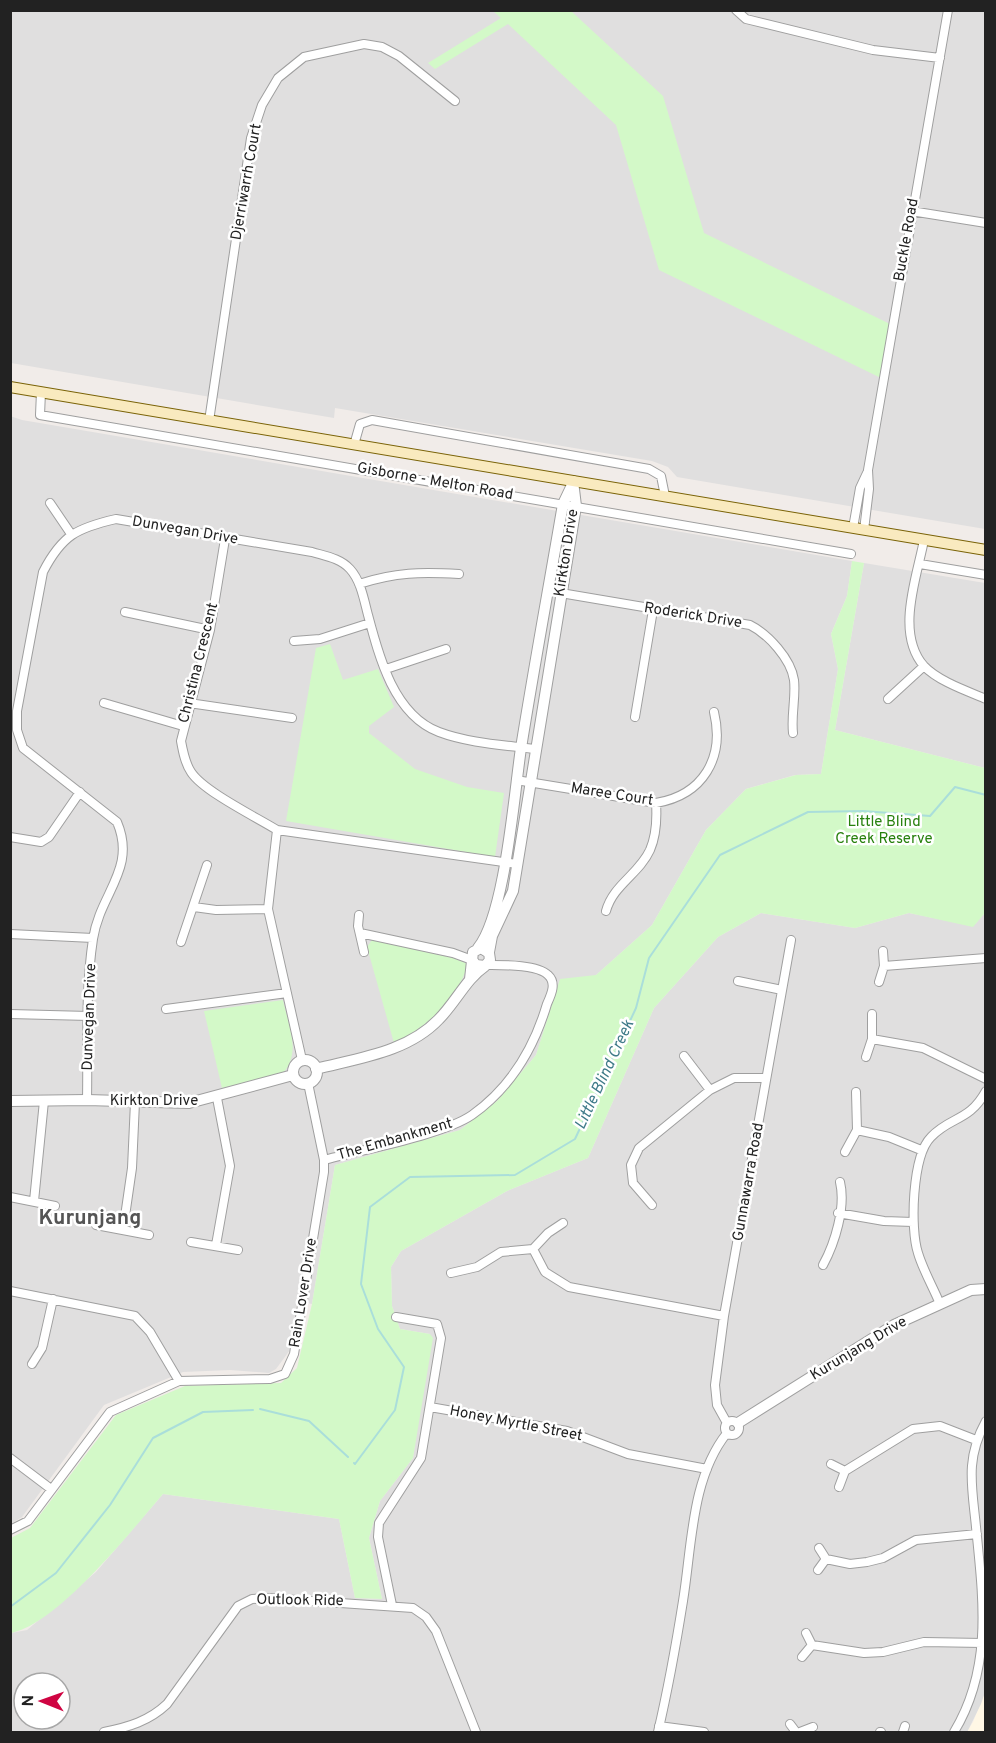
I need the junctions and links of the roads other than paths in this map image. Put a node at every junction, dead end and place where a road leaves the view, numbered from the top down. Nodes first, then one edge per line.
1 (736, 10) edge
2 (948, 10) edge
3 (940, 58) junction
4 (455, 101) dead end
5 (911, 211) junction
6 (986, 223) edge
7 (10, 387) edge
8 (41, 392) junction
9 (208, 421) junction
10 (354, 445) junction
11 (573, 481) junction
12 (665, 496) junction
13 (50, 503) dead end
14 (563, 504) junction
15 (576, 506) junction
16 (858, 529) junction
17 (71, 534) junction
18 (225, 538) junction
19 (924, 540) junction
20 (986, 550) edge
21 (851, 554) dead end
22 (920, 564) junction
23 (459, 574) dead end
24 (986, 575) edge
25 (360, 584) junction
26 (549, 591) junction
27 (561, 593) junction
28 (653, 610) junction
29 (125, 612) dead end
30 (370, 623) junction
31 (210, 630) junction
32 (294, 641) dead end
33 (446, 649) dead end
34 (924, 666) junction
35 (386, 669) junction
36 (888, 699) dead end
37 (986, 699) edge
38 (104, 703) dead end
39 (189, 703) junction
40 (714, 712) dead end
41 (635, 717) dead end
42 (292, 718) dead end
43 (183, 726) junction
44 (793, 733) dead end
45 (521, 747) junction
46 (534, 749) junction
47 (516, 780) junction
48 (529, 782) junction
49 (80, 792) junction
50 (656, 803) junction
51 (277, 830) junction
52 (10, 837) edge
53 (504, 862) junction
54 (517, 864) junction
55 (207, 865) dead end
56 (194, 907) junction
57 (268, 909) junction
58 (606, 911) dead end
59 (359, 915) dead end
60 (360, 933) junction
61 (10, 934) edge
62 (93, 938) junction
63 (791, 940) dead end
64 (181, 942) dead end
65 (883, 951) dead end
66 (364, 952) dead end
67 (479, 954) junction
68 (986, 958) edge
69 (509, 964) junction
70 (485, 965) junction
71 (884, 966) junction
72 (470, 979) junction
73 (738, 981) dead end
74 (879, 982) dead end
75 (782, 990) junction
76 (287, 993) junction
77 (166, 1009) dead end
78 (10, 1014) edge
79 (872, 1014) dead end
80 (89, 1016) junction
81 (872, 1039) junction
82 (684, 1056) dead end
83 (866, 1057) dead end
84 (302, 1060) junction
85 (316, 1069) junction
86 (294, 1075) junction
87 (766, 1078) junction
88 (986, 1078) edge
89 (308, 1083) junction
90 (710, 1090) junction
91 (986, 1091) edge
92 (856, 1092) dead end
93 (216, 1098) junction
94 (87, 1100) junction
95 (10, 1101) edge
96 (44, 1101) junction
97 (135, 1102) junction
98 (857, 1130) junction
99 (921, 1150) junction
100 (845, 1152) dead end
101 (324, 1160) junction
102 (840, 1182) dead end
103 (10, 1197) edge
104 (34, 1201) junction
105 (652, 1205) dead end
106 (55, 1206) dead end
107 (838, 1213) junction
108 (913, 1222) junction
109 (563, 1223) dead end
110 (96, 1225) dead end
111 (123, 1230) junction
112 (149, 1235) dead end
113 (191, 1242) dead end
114 (216, 1245) junction
115 (533, 1249) junction
116 (238, 1250) dead end
117 (823, 1265) dead end
118 (451, 1273) dead end
119 (10, 1291) edge
120 (985, 1293) edge
121 (53, 1299) junction
122 (940, 1304) junction
123 (724, 1316) junction
124 (396, 1317) dead end
125 (32, 1364) dead end
126 (179, 1381) junction
127 (430, 1407) junction
128 (986, 1421) edge
129 (732, 1423) junction
130 (727, 1433) junction
131 (976, 1440) junction
132 (10, 1458) edge
133 (831, 1464) dead end
134 (707, 1469) junction
135 (845, 1471) junction
136 (839, 1487) dead end
137 (51, 1489) junction
138 (10, 1530) edge
139 (977, 1534) junction
140 (819, 1548) dead end
141 (826, 1559) junction
142 (818, 1570) dead end
143 (392, 1605) junction
144 (806, 1633) dead end
145 (983, 1643) junction
146 (812, 1645) junction
147 (802, 1657) dead end
148 (790, 1724) dead end
149 (813, 1727) dead end
150 (659, 1729) edge
151 (117, 1731) edge
152 (104, 1732) edge
153 (476, 1732) edge
154 (704, 1732) edge
155 (798, 1732) edge
156 (954, 1732) edge

1 - 3 street
2 - 3 street, Buckle Road
3 - 5 street, Buckle Road
4 - 9 street, Djerriwarrh Court
5 - 6 street
5 - 16 street, Buckle Road
7 - 8 main road, Gisborne - Melton Road
8 - 9 main road, Gisborne - Melton Road
8 - 14 street, Gisborne - Melton Road
9 - 10 main road, Gisborne - Melton Road
10 - 11 main road, Gisborne - Melton Road
10 - 12 street, Gisborne - Melton Road
11 - 12 main road, Gisborne - Melton Road
11 - 14 street, Kirkton Drive
11 - 15 street, Kirkton Drive
12 - 16 main road, Gisborne - Melton Road
13 - 17 street
14 - 15 street, Gisborne - Melton Road
14 - 26 street, Kirkton Drive
15 - 21 street, Gisborne - Melton Road
15 - 27 street, Kirkton Drive
16 - 19 main road, Gisborne - Melton Road
17 - 18 street, Dunvegan Drive
17 - 49 street, Dunvegan Drive
18 - 25 street, Dunvegan Drive
18 - 31 street, Christina Crescent
19 - 20 main road, Gisborne - Melton Road
19 - 22 street
22 - 24 street
22 - 34 street
23 - 25 street
25 - 30 street, Dunvegan Drive
26 - 27 street, Roderick Drive
26 - 45 street, Kirkton Drive
27 - 28 street, Roderick Drive
27 - 46 street, Kirkton Drive
28 - 41 street
28 - 44 street, Roderick Drive
29 - 31 street
30 - 32 street
30 - 35 street, Dunvegan Drive
31 - 39 street, Christina Crescent
33 - 35 street
34 - 36 street
34 - 37 street
35 - 45 street, Dunvegan Drive
38 - 43 street
39 - 42 street
39 - 43 street, Christina Crescent
40 - 50 street, Maree Court
43 - 51 street, Christina Crescent
45 - 46 street, Dunvegan Drive
45 - 47 street, Kirkton Drive
46 - 48 street, Kirkton Drive
47 - 48 street, Maree Court
47 - 53 street, Kirkton Drive
48 - 50 street, Maree Court
48 - 54 street, Kirkton Drive
49 - 52 street
49 - 62 street, Dunvegan Drive
50 - 58 street
51 - 53 street
51 - 57 street
53 - 54 street
53 - 67 street, Kirkton Drive
54 - 67 street, Kirkton Drive
55 - 56 street
56 - 57 street
56 - 64 street
57 - 76 street
59 - 60 street
60 - 66 street
60 - 67 street, The Embankment
61 - 62 street
62 - 80 street, Dunvegan Drive
63 - 75 street, Gunnawarra Road
65 - 71 street
67 - 69 street, The Embankment
67 - 70 street
67 - 72 street, Kirkton Drive
68 - 71 street
69 - 70 street, The Embankment
69 - 101 street, The Embankment
70 - 72 street, Kirkton Drive
71 - 74 street
72 - 85 street, Kirkton Drive
73 - 75 street
75 - 87 street, Gunnawarra Road
76 - 77 street
76 - 84 street
78 - 80 street
79 - 81 street
80 - 94 street, Dunvegan Drive
81 - 83 street
81 - 88 street
82 - 90 street
84 - 85 street
84 - 86 street
85 - 89 street
86 - 89 street
86 - 93 street, Kirkton Drive
87 - 90 street
87 - 123 street, Gunnawarra Road
89 - 101 street
90 - 105 street
91 - 99 street
92 - 98 street
93 - 97 street, Kirkton Drive
93 - 114 street
94 - 96 street, Kirkton Drive
94 - 97 street, Kirkton Drive
95 - 96 street, Kirkton Drive
96 - 104 street
97 - 111 street
98 - 99 street
98 - 100 street
99 - 108 street
101 - 126 street, Rain Lover Drive
102 - 107 street
103 - 104 street
104 - 106 street
107 - 108 street
107 - 117 street
108 - 122 street
109 - 115 street
110 - 111 street
111 - 112 street
113 - 114 street
114 - 116 street
115 - 118 street
115 - 123 street
119 - 121 street
120 - 122 street, Kurunjang Drive
121 - 125 street
121 - 126 street
122 - 129 street, Kurunjang Drive
123 - 129 street, Gunnawarra Road
124 - 127 street
126 - 137 street, Rain Lover Drive
127 - 134 street, Honey Myrtle Street
127 - 143 street
128 - 131 street
129 - 130 street
129 - 130 street
130 - 134 street
131 - 135 street
131 - 139 street
132 - 137 street
133 - 135 street
134 - 150 street
135 - 136 street
137 - 138 street, Rain Lover Drive
139 - 141 street
139 - 145 street
140 - 141 street
141 - 142 street
143 - 151 street, Outlook Ride
143 - 153 street, Outlook Ride
144 - 146 street
145 - 146 street
145 - 156 street
146 - 147 street
148 - 155 street
149 - 155 street
150 - 154 street
151 - 152 street, Outlook Ride

